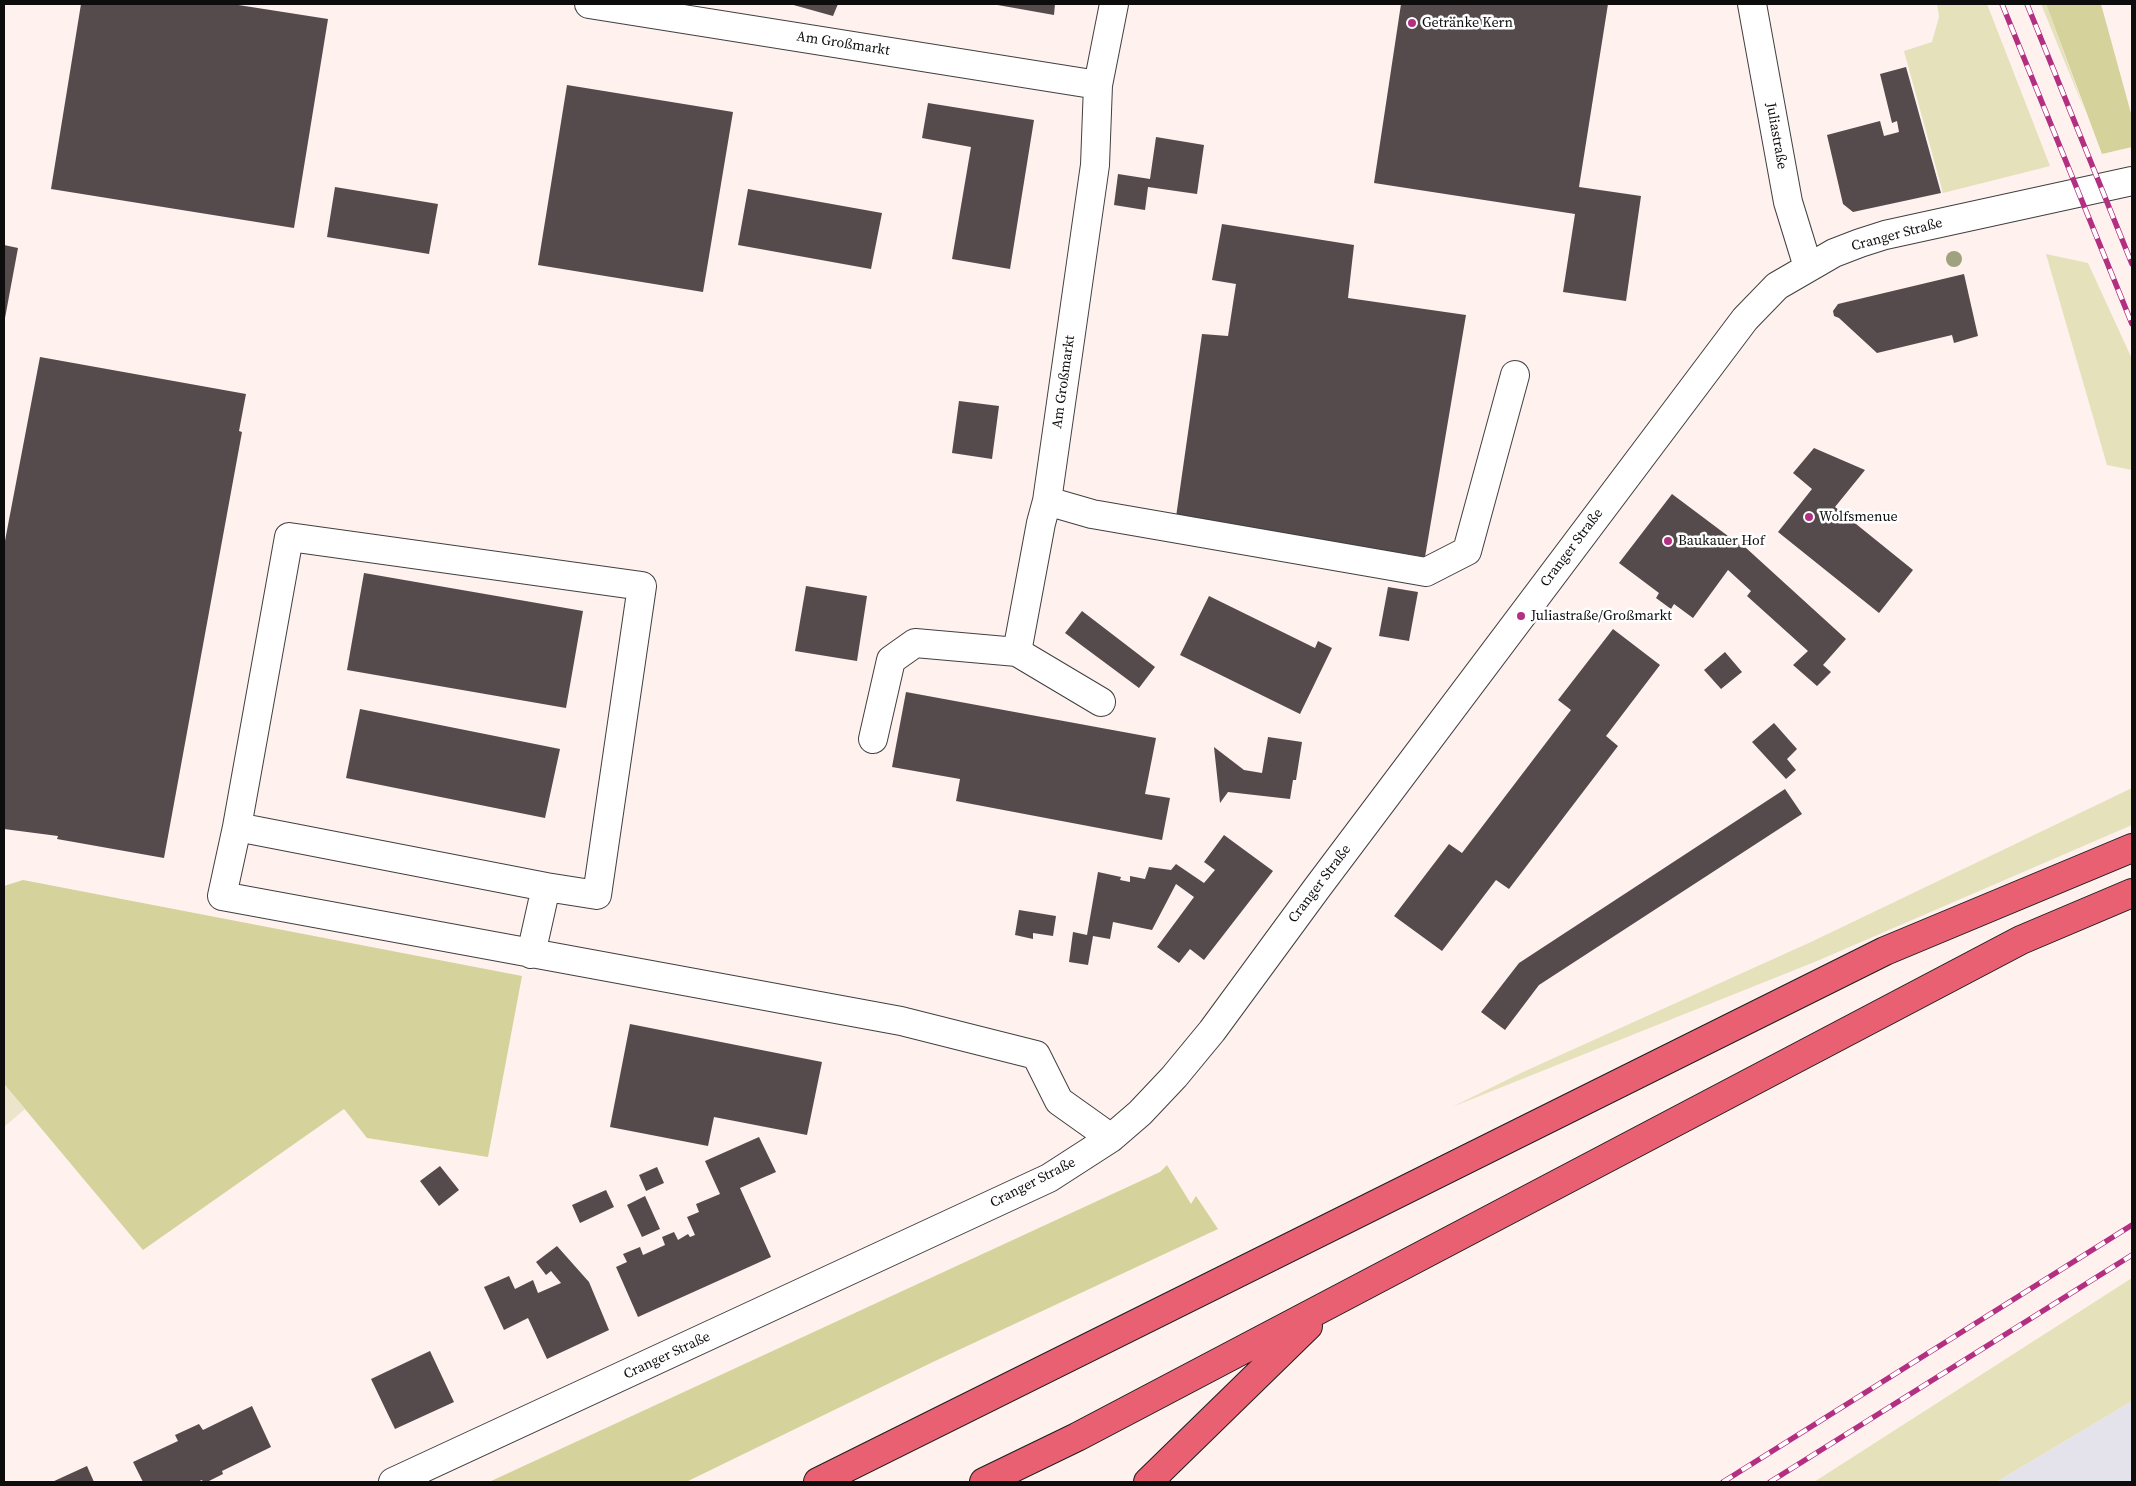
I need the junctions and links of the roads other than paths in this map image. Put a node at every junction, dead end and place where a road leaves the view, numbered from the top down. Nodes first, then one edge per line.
1 (589, 4) edge
2 (1114, 4) edge
3 (1752, 4) edge
4 (1098, 85) junction
5 (2132, 181) edge
6 (1808, 267) junction
7 (1515, 374) dead end
8 (1047, 501) junction
9 (1017, 652) junction
10 (1102, 702) dead end
11 (873, 740) dead end
12 (237, 827) junction
13 (2132, 848) edge
14 (546, 887) junction
15 (2132, 893) edge
16 (531, 954) junction
17 (1111, 1138) junction
18 (1330, 1305) junction
19 (393, 1482) edge
20 (818, 1482) edge
21 (984, 1482) edge
22 (1148, 1482) edge

1 - 4 street, Am Großmarkt
2 - 4 street, Am Großmarkt
3 - 6 street, Juliastraße
4 - 8 street, Am Großmarkt
5 - 6 street, Cranger Straße
6 - 17 street, Cranger Straße
7 - 8 street
8 - 9 street, Am Großmarkt
9 - 10 street
9 - 11 street
12 - 14 street
12 - 14 street
12 - 16 street
13 - 20 highway
14 - 16 street
15 - 18 highway
16 - 17 street
17 - 19 street, Cranger Straße
18 - 21 highway
18 - 22 highway

